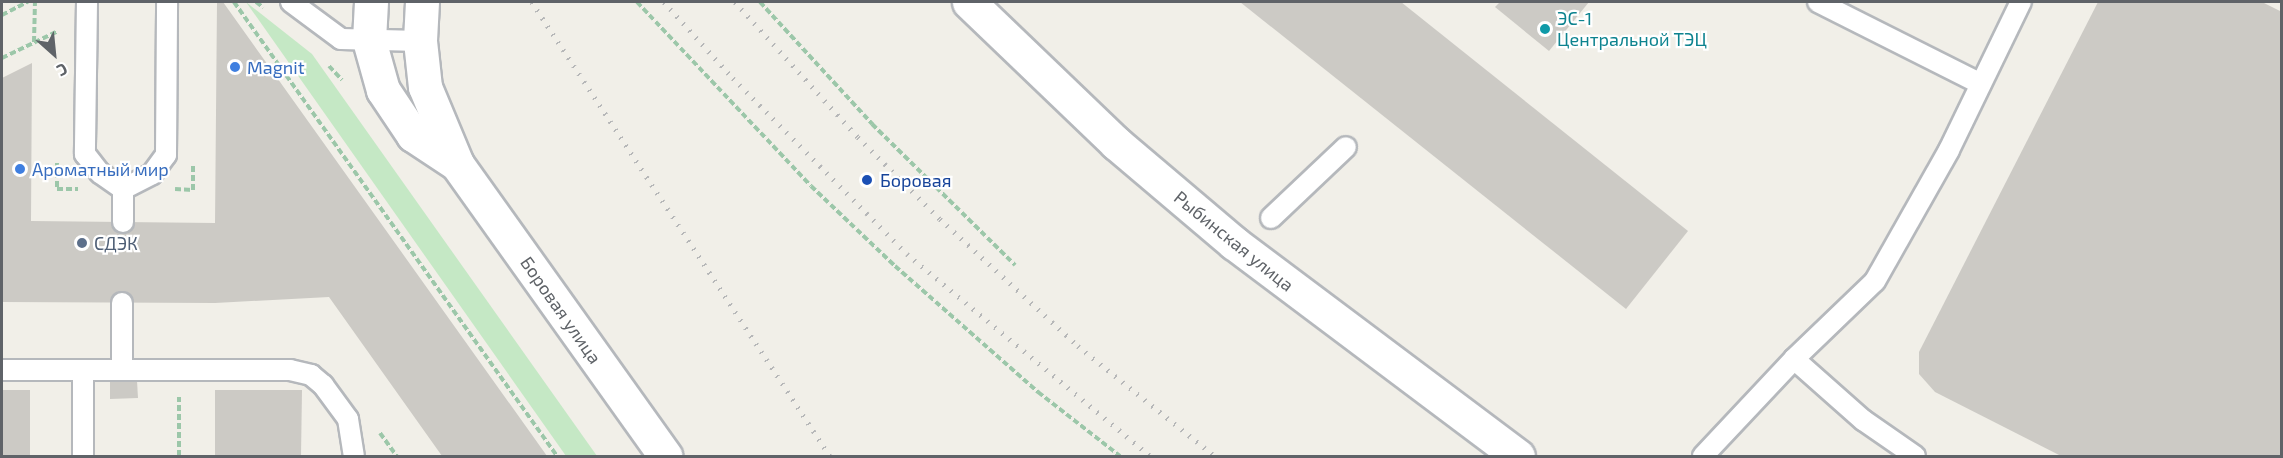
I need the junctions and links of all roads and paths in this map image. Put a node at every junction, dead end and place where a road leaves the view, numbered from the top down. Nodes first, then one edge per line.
1 (28, 2) edge
2 (35, 2) edge
3 (87, 2) edge
4 (167, 2) edge
5 (234, 2) edge
6 (291, 2) edge
7 (371, 2) edge
8 (447, 2) edge
9 (637, 2) edge
10 (760, 2) edge
11 (969, 2) edge
12 (1818, 2) edge
13 (2021, 2) edge
14 (2, 15) edge
15 (58, 21) dead end
16 (422, 23) edge
17 (58, 30) junction
18 (369, 40) junction
19 (34, 42) junction
20 (58, 42) dead end
21 (2, 58) edge
22 (1981, 84) junction
23 (1346, 147) dead end
24 (193, 154) dead end
25 (57, 155) dead end
26 (458, 164) junction
27 (123, 189) junction
28 (1271, 218) dead end
29 (123, 222) dead end
30 (1015, 265) dead end
31 (122, 303) dead end
32 (1794, 359) junction
33 (2, 370) edge
34 (83, 370) junction
35 (122, 370) junction
36 (179, 370) junction
37 (82, 456) edge
38 (179, 456) edge
39 (354, 456) edge
40 (557, 456) edge
41 (665, 456) edge
42 (1120, 456) edge
43 (1518, 456) edge
44 (1703, 456) edge
45 (1915, 456) edge

1 - 14 path
2 - 19 path
3 - 27 lane
4 - 27 lane
5 - 40 path
6 - 18 lane
7 - 18 street, Боровая улица
8 - 16 street
9 - 42 path
10 - 30 path
11 - 43 street, Рыбинская улица
12 - 22 lane
13 - 22 lane
15 - 17 path
16 - 18 lane
16 - 26 street, Боровая улица
17 - 19 path
17 - 20 path
18 - 26 street, Боровая улица
19 - 21 path
22 - 32 lane
23 - 28 lane
24 - 27 path
25 - 27 path
26 - 41 street, Боровая улица
27 - 29 lane
31 - 35 lane
32 - 44 lane
32 - 45 lane
33 - 34 lane
34 - 35 lane
34 - 37 lane
35 - 36 lane
36 - 38 path
36 - 39 lane

